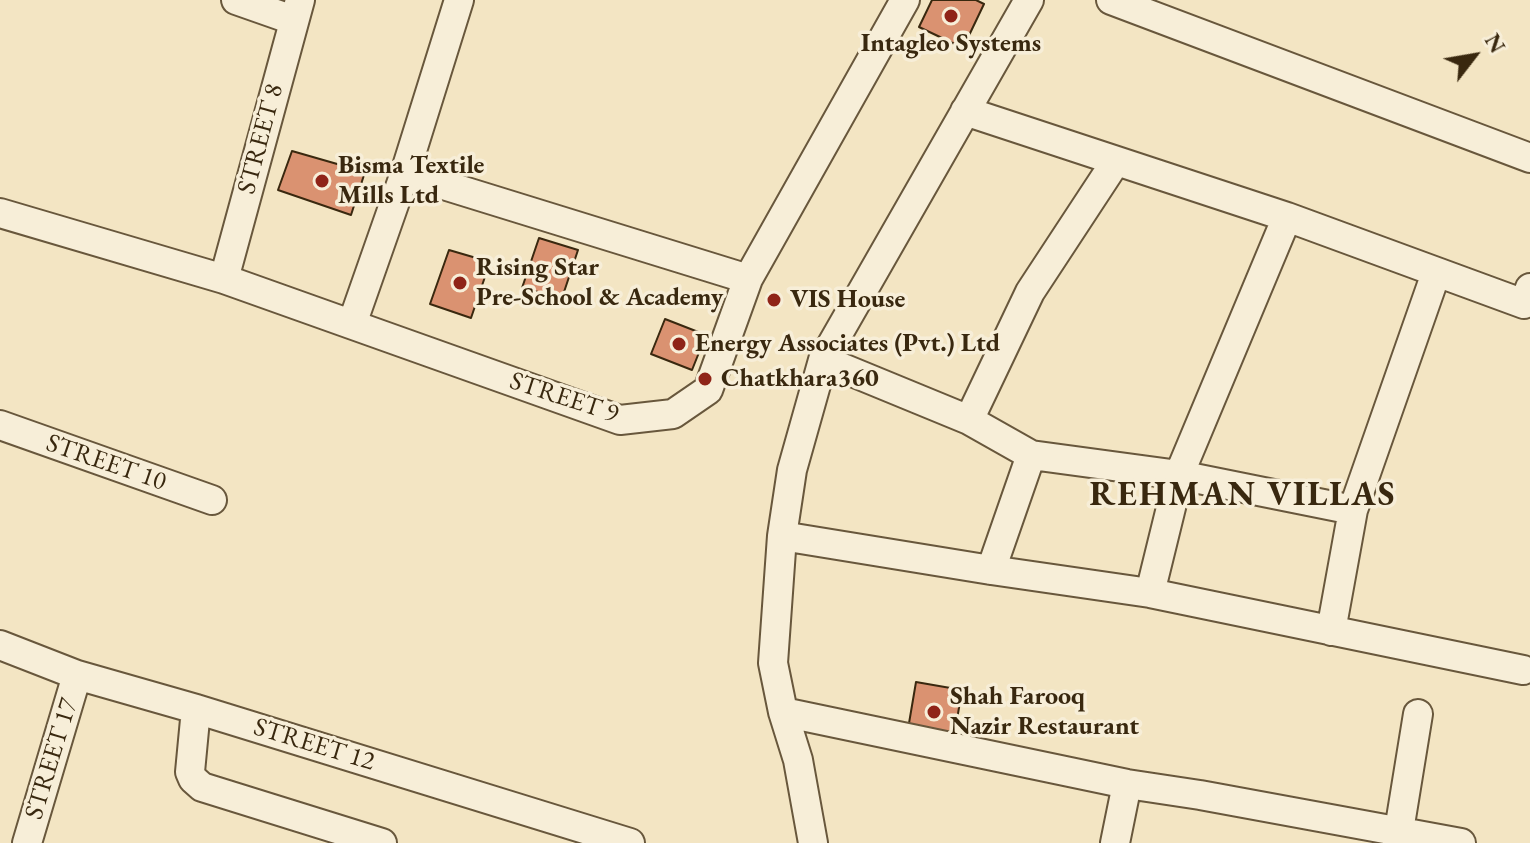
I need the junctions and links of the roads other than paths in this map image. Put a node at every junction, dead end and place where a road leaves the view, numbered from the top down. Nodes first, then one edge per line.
1 (236, 0) edge
2 (459, 0) edge
3 (905, 0) edge
4 (1029, 0) edge
5 (1111, 0) edge
6 (296, 10) edge
7 (965, 111) junction
8 (1530, 158) edge
9 (1116, 161) junction
10 (405, 173) junction
11 (0, 213) edge
12 (1287, 217) junction
13 (1436, 273) junction
14 (224, 279) junction
15 (748, 279) junction
16 (1530, 288) edge
17 (352, 324) junction
18 (823, 360) junction
19 (969, 420) junction
20 (0, 425) edge
21 (1031, 455) junction
22 (1179, 475) junction
23 (212, 500) dead end
24 (1353, 510) junction
25 (782, 536) junction
26 (991, 570) junction
27 (1150, 593) junction
28 (1331, 631) junction
29 (0, 645) edge
30 (1523, 670) dead end
31 (77, 675) junction
32 (196, 709) junction
33 (783, 712) junction
34 (1418, 714) dead end
35 (1127, 784) junction
36 (1398, 837) edge
37 (27, 843) edge
38 (382, 843) edge
39 (630, 843) edge
40 (813, 843) edge
41 (1115, 843) edge
42 (1461, 843) edge

1 - 6 street
2 - 10 street
3 - 15 street, STREET 9
4 - 7 street
5 - 8 street
6 - 14 street, STREET 8
7 - 9 street
7 - 18 street
9 - 12 street
9 - 19 street
10 - 15 street
10 - 17 street
11 - 14 street, STREET 9
12 - 13 street
12 - 22 street
13 - 16 street
13 - 24 street
14 - 17 street, STREET 9
15 - 17 street, STREET 9
18 - 19 street
18 - 25 street
19 - 21 street
20 - 23 street, STREET 10
21 - 22 street
21 - 26 street
22 - 24 street
22 - 27 street
24 - 28 street
25 - 26 street
25 - 33 street
26 - 27 street
27 - 28 street
28 - 30 street
29 - 31 street, STREET 12
31 - 32 street, STREET 12
31 - 37 street, STREET 17
32 - 38 street
32 - 39 street, STREET 12
33 - 35 street
33 - 40 street
34 - 36 street
35 - 36 street
35 - 41 street
36 - 42 street

